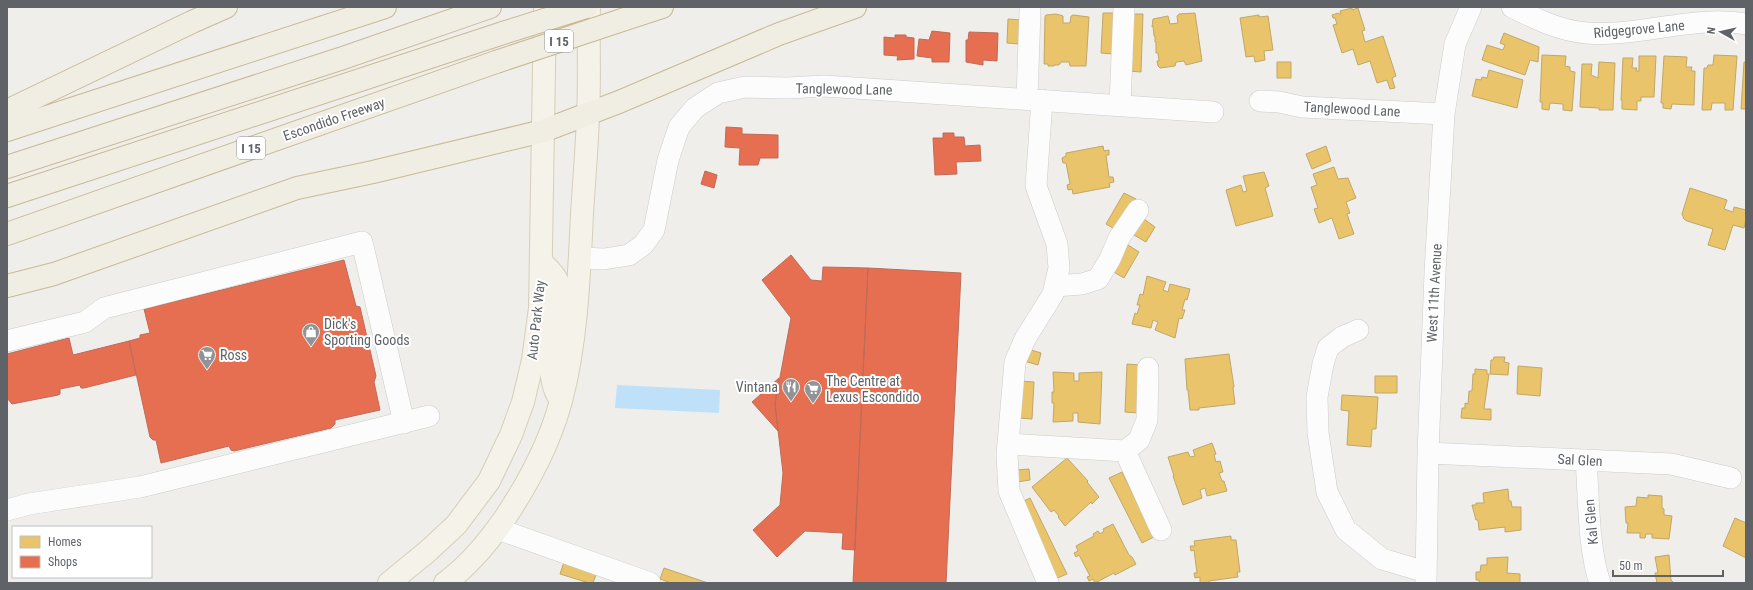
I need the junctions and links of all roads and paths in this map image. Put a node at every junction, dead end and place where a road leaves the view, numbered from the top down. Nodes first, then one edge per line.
1 (226, 7) edge
2 (385, 7) edge
3 (490, 7) edge
4 (545, 7) edge
5 (587, 7) edge
6 (662, 7) edge
7 (855, 7) edge
8 (1124, 7) edge
9 (1471, 7) edge
10 (1512, 7) edge
11 (1030, 11) dead end
12 (1746, 24) edge
13 (1035, 99) junction
14 (1260, 101) dead end
15 (1120, 105) junction
16 (1213, 112) dead end
17 (7, 113) edge
18 (588, 114) junction
19 (1444, 114) junction
20 (7, 130) edge
21 (543, 131) junction
22 (7, 167) edge
23 (7, 196) edge
24 (1138, 210) dead end
25 (7, 234) edge
26 (580, 258) junction
27 (541, 262) junction
28 (7, 286) edge
29 (1055, 286) junction
30 (1358, 330) dead end
31 (7, 341) edge
32 (1148, 368) dead end
33 (561, 401) junction
34 (430, 416) dead end
35 (404, 423) junction
36 (1008, 444) junction
37 (1126, 451) junction
38 (1428, 453) junction
39 (1586, 460) junction
40 (1731, 478) dead end
41 (7, 510) edge
42 (498, 529) junction
43 (1161, 530) dead end
44 (1426, 577) edge
45 (389, 583) edge
46 (445, 583) edge
47 (650, 583) edge
48 (1048, 583) edge
49 (1600, 583) edge

1 - 17 highway
2 - 20 highway
3 - 22 highway
4 - 21 main road, Auto Park Way
5 - 18 main road
5 - 23 highway, bridge
6 - 25 highway, Escondido Freeway / I 15, bridge
7 - 18 highway
8 - 15 street
9 - 19 street, West 11th Avenue
10 - 12 street, Ridgegrove Lane
11 - 13 street
13 - 15 street, Tanglewood Lane
13 - 26 street, Tanglewood Lane
13 - 29 street
14 - 19 street, Tanglewood Lane
15 - 16 street, Tanglewood Lane
18 - 21 highway
18 - 26 main road
19 - 38 street, West 11th Avenue
21 - 27 main road, Auto Park Way
21 - 28 highway
24 - 29 street
26 - 33 main road
27 - 33 main road
27 - 45 main road, Auto Park Way
29 - 36 street
30 - 44 street
31 - 35 street
32 - 37 street
33 - 42 main road
34 - 35 street
35 - 41 street
36 - 37 street
36 - 48 street
37 - 43 street
38 - 39 street, Sal Glen
38 - 44 street, West 11th Avenue
39 - 40 street, Sal Glen
39 - 49 street, Kal Glen
42 - 46 main road
42 - 47 street

